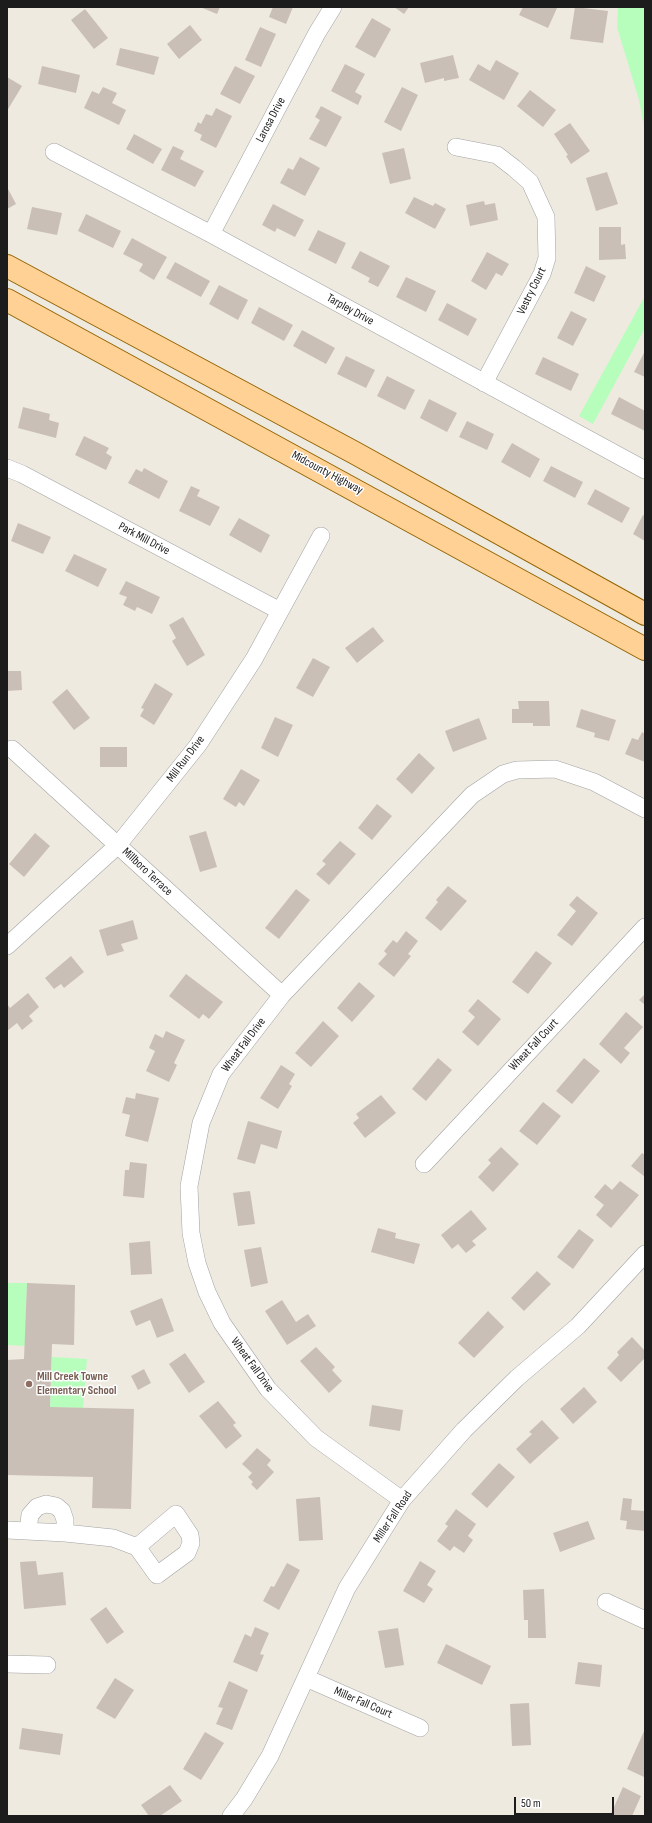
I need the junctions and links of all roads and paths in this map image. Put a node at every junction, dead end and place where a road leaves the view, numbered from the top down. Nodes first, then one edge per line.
1 (333, 7) edge
2 (456, 147) dead end
3 (54, 152) dead end
4 (211, 234) junction
5 (7, 266) edge
6 (7, 300) edge
7 (484, 383) junction
8 (7, 468) edge
9 (645, 470) edge
10 (321, 536) dead end
11 (280, 611) junction
12 (645, 614) edge
13 (645, 649) edge
14 (12, 749) dead end
15 (645, 809) edge
16 (118, 846) junction
17 (645, 927) edge
18 (7, 946) edge
19 (282, 995) junction
20 (424, 1164) dead end
21 (645, 1254) edge
22 (402, 1500) junction
23 (7, 1530) edge
24 (28, 1530) junction
25 (65, 1533) junction
26 (137, 1547) dead end
27 (606, 1602) dead end
28 (645, 1620) edge
29 (7, 1664) edge
30 (47, 1664) dead end
31 (306, 1678) junction
32 (420, 1728) dead end
33 (231, 1816) edge

1 - 4 street, Larosa Drive
2 - 7 street, Vestry Court
3 - 4 street, Tarpley Drive
4 - 7 street, Tarpley Drive
5 - 12 main road
6 - 13 main road, Midcounty Highway
7 - 9 street, Tarpley Drive
8 - 11 street, Park Mill Drive
10 - 11 street, Mill Run Drive
11 - 16 street, Mill Run Drive
14 - 16 street, Millboro Terrace
15 - 19 street, Wheat Fall Drive
16 - 18 street, Mill Run Drive
16 - 19 street, Millboro Terrace
17 - 20 street, Wheat Fall Court
19 - 22 street, Wheat Fall Drive
21 - 22 street, Miller Fall Road
22 - 31 street, Miller Fall Road
23 - 24 street
24 - 25 street
24 - 25 street
25 - 26 street
27 - 28 street
29 - 30 street
31 - 32 street, Miller Fall Court
31 - 33 street, Miller Fall Road

